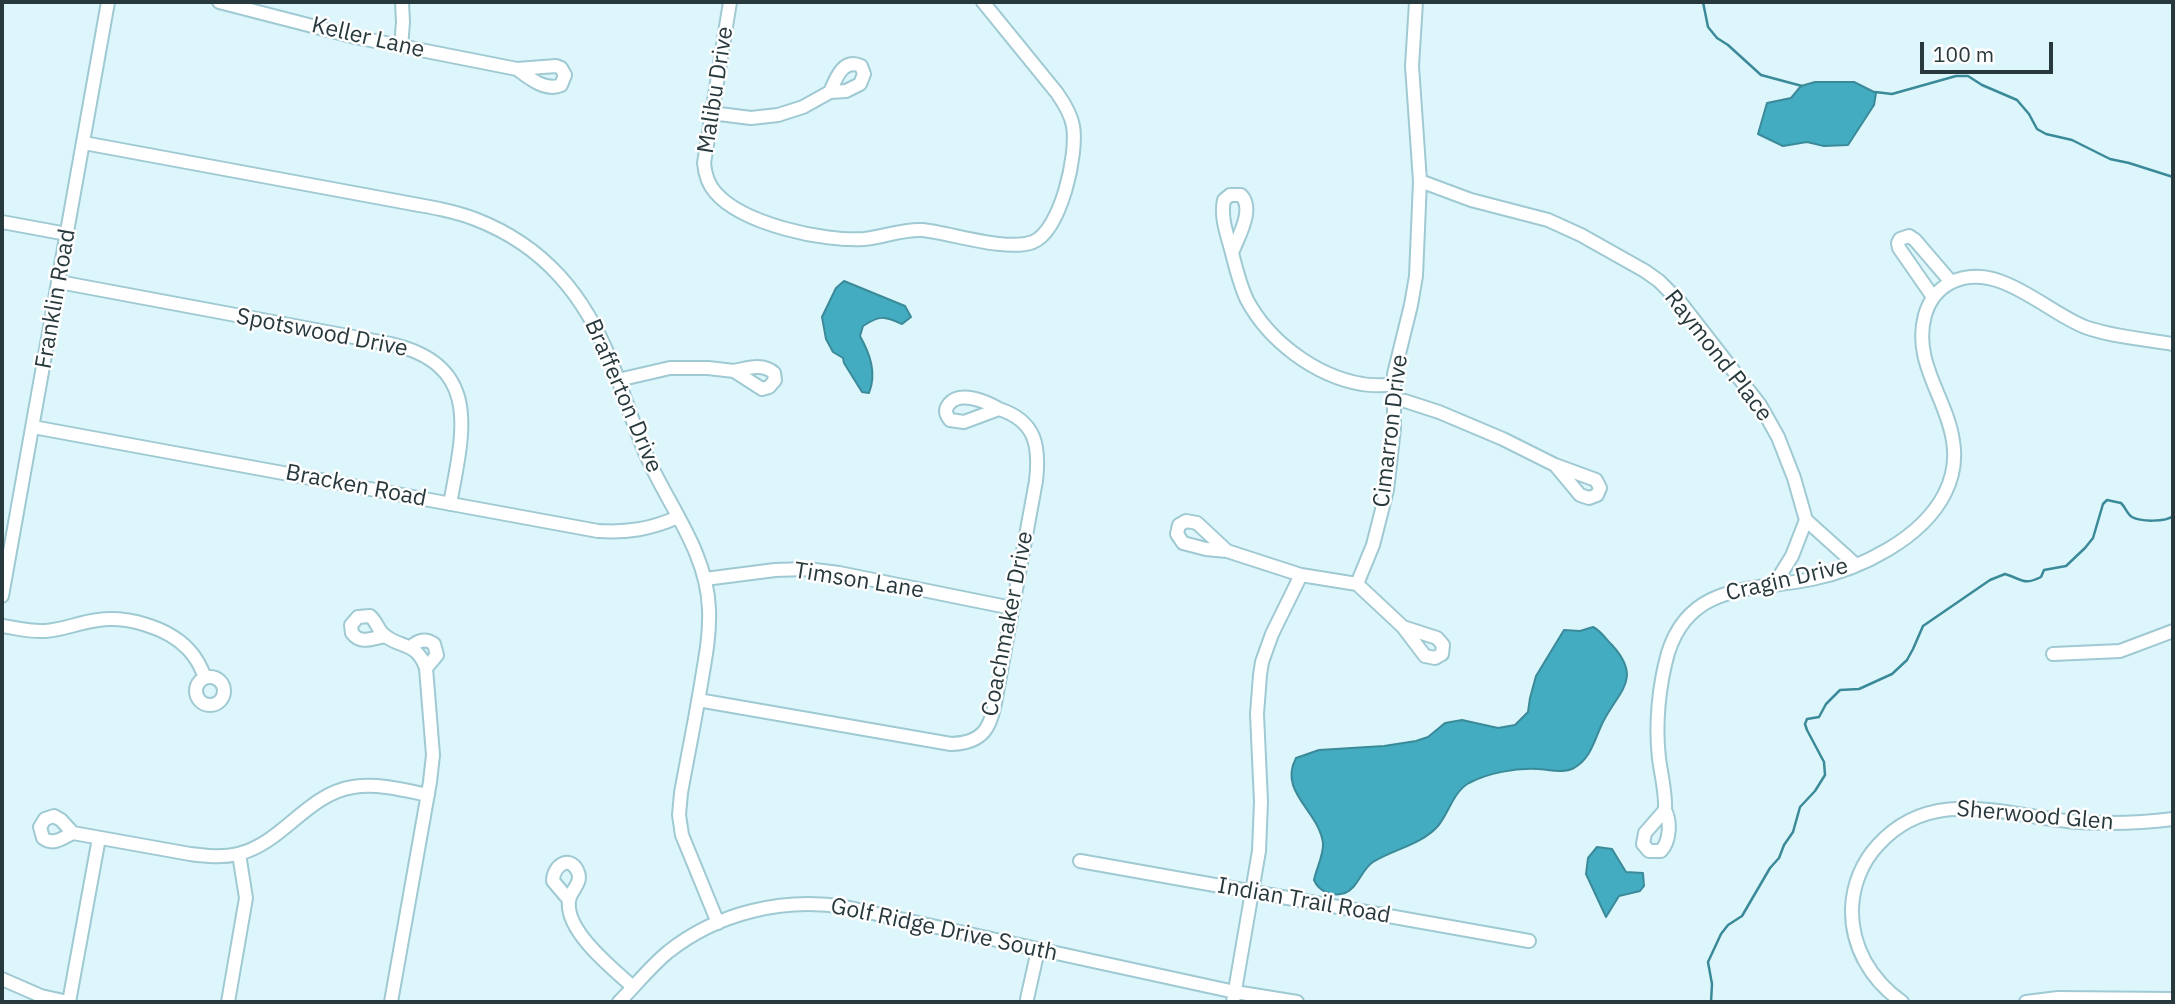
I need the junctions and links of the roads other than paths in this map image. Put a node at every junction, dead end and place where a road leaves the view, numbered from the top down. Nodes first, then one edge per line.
1 (108, 2) edge
2 (219, 2) edge
3 (402, 2) edge
4 (730, 2) edge
5 (984, 2) edge
6 (1416, 2) edge
7 (401, 47) junction
8 (517, 69) dead end
9 (830, 92) dead end
10 (711, 113) junction
11 (84, 143) junction
12 (1420, 181) junction
13 (2, 222) edge
14 (67, 234) junction
15 (1232, 253) dead end
16 (59, 282) junction
17 (1951, 282) junction
18 (1933, 297) junction
19 (2173, 344) edge
20 (734, 371) dead end
21 (618, 380) junction
22 (1394, 385) junction
23 (1395, 400) junction
24 (999, 409) dead end
25 (33, 427) junction
26 (1555, 465) dead end
27 (450, 504) junction
28 (678, 517) junction
29 (1806, 520) junction
30 (1227, 551) dead end
31 (1856, 565) junction
32 (4, 569) edge
33 (1301, 575) junction
34 (705, 579) junction
35 (1357, 584) junction
36 (1774, 585) junction
37 (2, 596) edge
38 (1012, 608) junction
39 (2, 626) edge
40 (1403, 627) dead end
41 (2173, 631) edge
42 (385, 636) dead end
43 (411, 647) junction
44 (2053, 654) dead end
45 (426, 668) junction
46 (205, 677) dead end
47 (698, 700) junction
48 (428, 795) junction
49 (1665, 810) dead end
50 (2173, 819) edge
51 (72, 833) dead end
52 (99, 838) junction
53 (239, 854) junction
54 (1080, 861) dead end
55 (1253, 892) junction
56 (569, 900) dead end
57 (718, 923) junction
58 (1530, 941) dead end
59 (1038, 950) junction
60 (2, 979) edge
61 (634, 987) junction
62 (1234, 997) edge
63 (2173, 999) edge
64 (1025, 1001) edge
65 (69, 1002) edge
66 (229, 1002) edge
67 (391, 1002) edge
68 (619, 1002) edge
69 (1297, 1002) edge
70 (1902, 1002) edge
71 (2026, 1002) edge

1 - 11 street, Franklin Road
2 - 7 street, Keller Lane
3 - 7 street
4 - 10 street, Malibu Drive
5 - 10 street, Malibu Drive
6 - 12 street, Cimarron Drive
7 - 8 street, Keller Lane
9 - 10 street
11 - 14 street, Franklin Road
11 - 21 street, Brafferton Drive
12 - 22 street, Cimarron Drive
12 - 29 street, Raymond Place
13 - 14 street
14 - 16 street, Franklin Road
15 - 22 street
16 - 25 street, Franklin Road
16 - 27 street, Spotswood Drive
17 - 18 street
17 - 18 street
17 - 19 street
18 - 31 street, Cragin Drive
20 - 21 street
21 - 28 street, Brafferton Drive
22 - 23 street, Cimarron Drive
23 - 26 street
23 - 35 street, Cimarron Drive
24 - 38 street, Coachmaker Drive
25 - 27 street, Bracken Road
25 - 32 street, Franklin Road
27 - 28 street, Bracken Road
28 - 34 street, Brafferton Drive
29 - 31 street
29 - 36 street
30 - 33 street
31 - 36 street, Cragin Drive
32 - 37 street, Franklin Road
33 - 35 street
33 - 55 street
34 - 38 street, Timson Lane
34 - 47 street, Brafferton Drive
35 - 40 street
36 - 49 street, Cragin Drive
38 - 47 street, Coachmaker Drive
39 - 46 street
41 - 44 street
42 - 43 street
43 - 45 street
43 - 45 street
45 - 48 street
47 - 57 street, Brafferton Drive
48 - 53 street
48 - 67 street
50 - 70 street, Sherwood Glen
51 - 52 street
52 - 53 street
52 - 65 street
53 - 66 street
54 - 55 street, Indian Trail Road
55 - 58 street, Indian Trail Road
55 - 62 street
56 - 61 street
57 - 59 street, Golf Ridge Drive South
57 - 61 street, Golf Ridge Drive South
59 - 62 street, Golf Ridge Drive South
59 - 64 street
60 - 65 street
61 - 68 street, Golf Ridge Drive South
62 - 69 street, Golf Ridge Drive South
63 - 71 street

